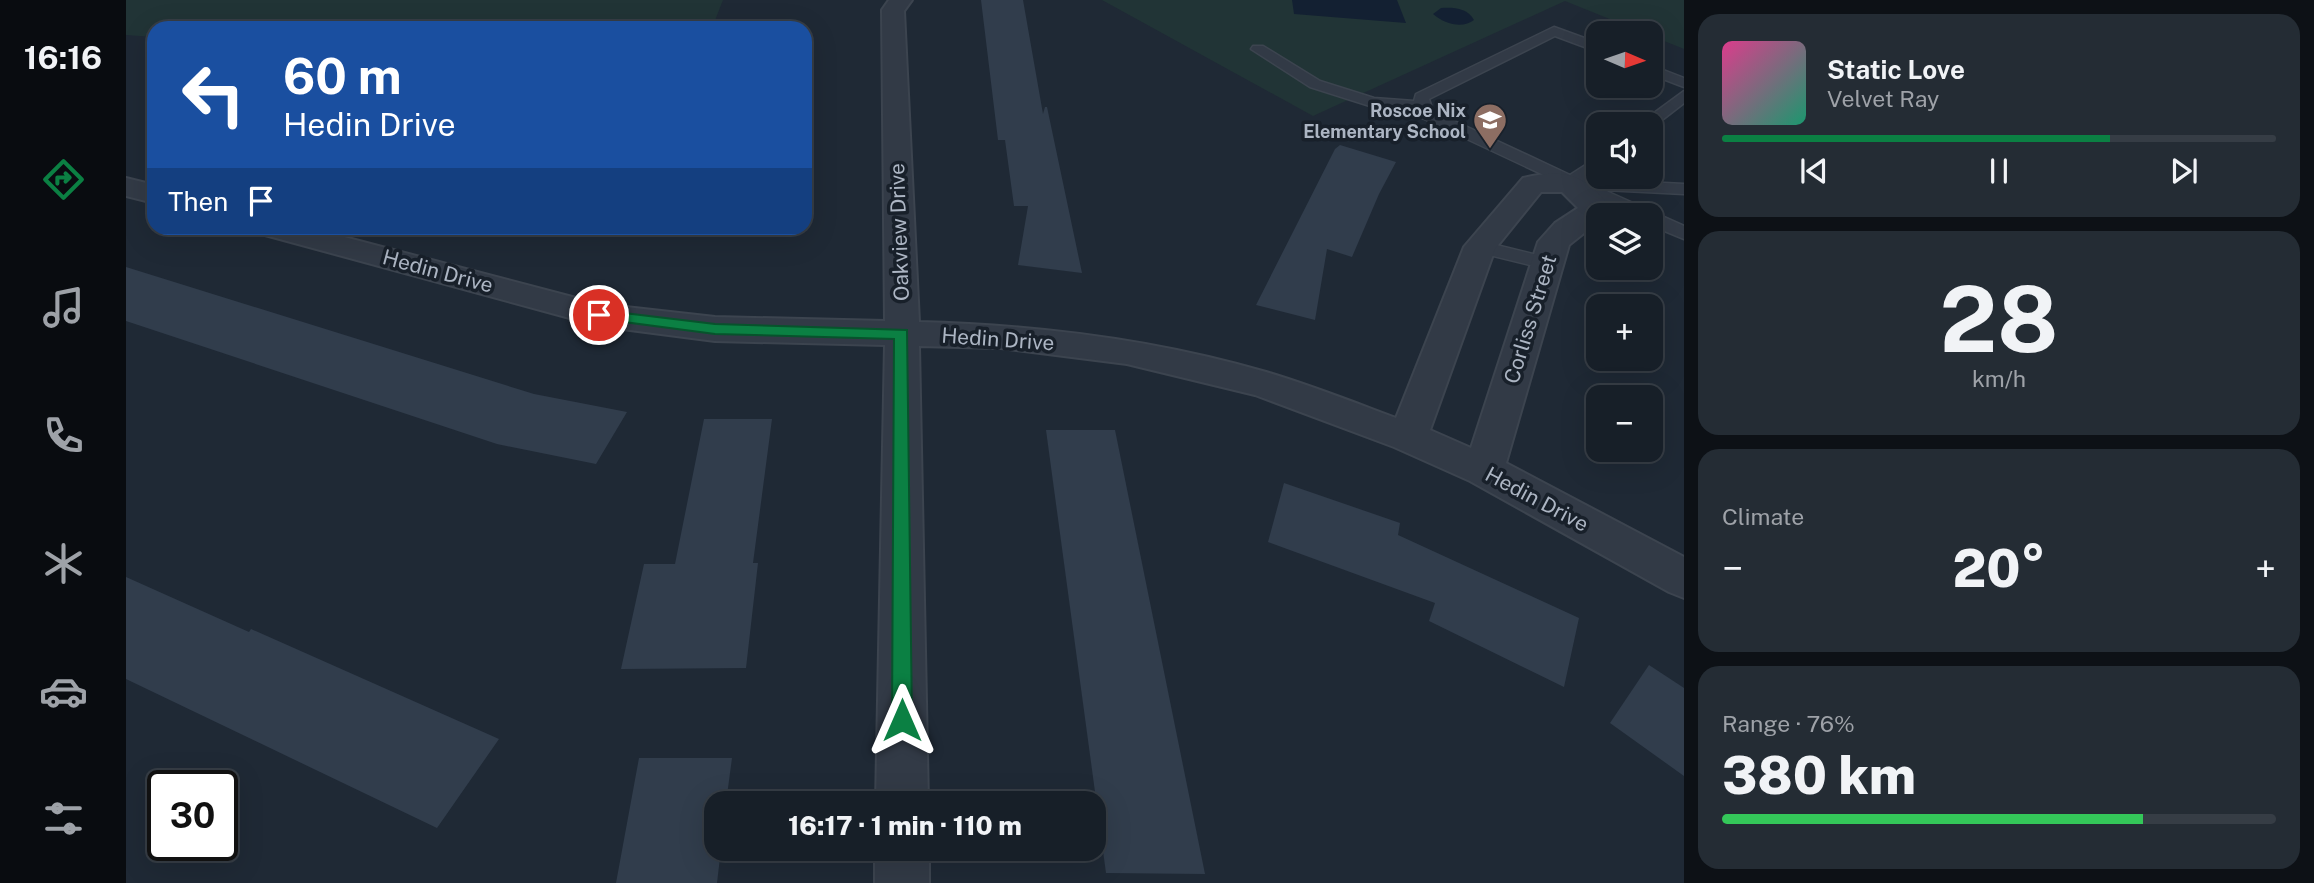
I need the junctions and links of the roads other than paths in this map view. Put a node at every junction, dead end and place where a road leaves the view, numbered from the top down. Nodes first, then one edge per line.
1 (901, 0) edge
2 (1586, 43) edge
3 (1258, 49) dead end
4 (1663, 74) edge
5 (1684, 83) edge
6 (1684, 96) edge
7 (1423, 106) junction
8 (1663, 112) edge
9 (1586, 171) edge
10 (1570, 183) junction
11 (126, 187) edge
12 (1684, 189) edge
13 (147, 192) edge
14 (1616, 203) edge
15 (1663, 224) edge
16 (1684, 233) edge
17 (302, 235) edge
18 (1480, 247) junction
19 (1546, 263) junction
20 (902, 334) junction
21 (1408, 437) junction
22 (1485, 470) junction
23 (1684, 579) edge
24 (902, 791) edge
25 (902, 861) edge
26 (902, 883) edge

1 - 20 street, Oakview Drive
2 - 7 lane
3 - 7 lane
4 - 5 lane
6 - 8 lane
7 - 10 lane
9 - 10 lane
10 - 12 lane
10 - 14 lane
10 - 18 street
10 - 19 street, Corliss Street
11 - 13 street
15 - 16 lane
17 - 20 street, Hedin Drive
18 - 19 lane
18 - 21 street
19 - 22 street, Corliss Street
20 - 21 street, Hedin Drive
20 - 24 street, Oakview Drive
21 - 22 street, Hedin Drive
22 - 23 street, Hedin Drive
25 - 26 street

